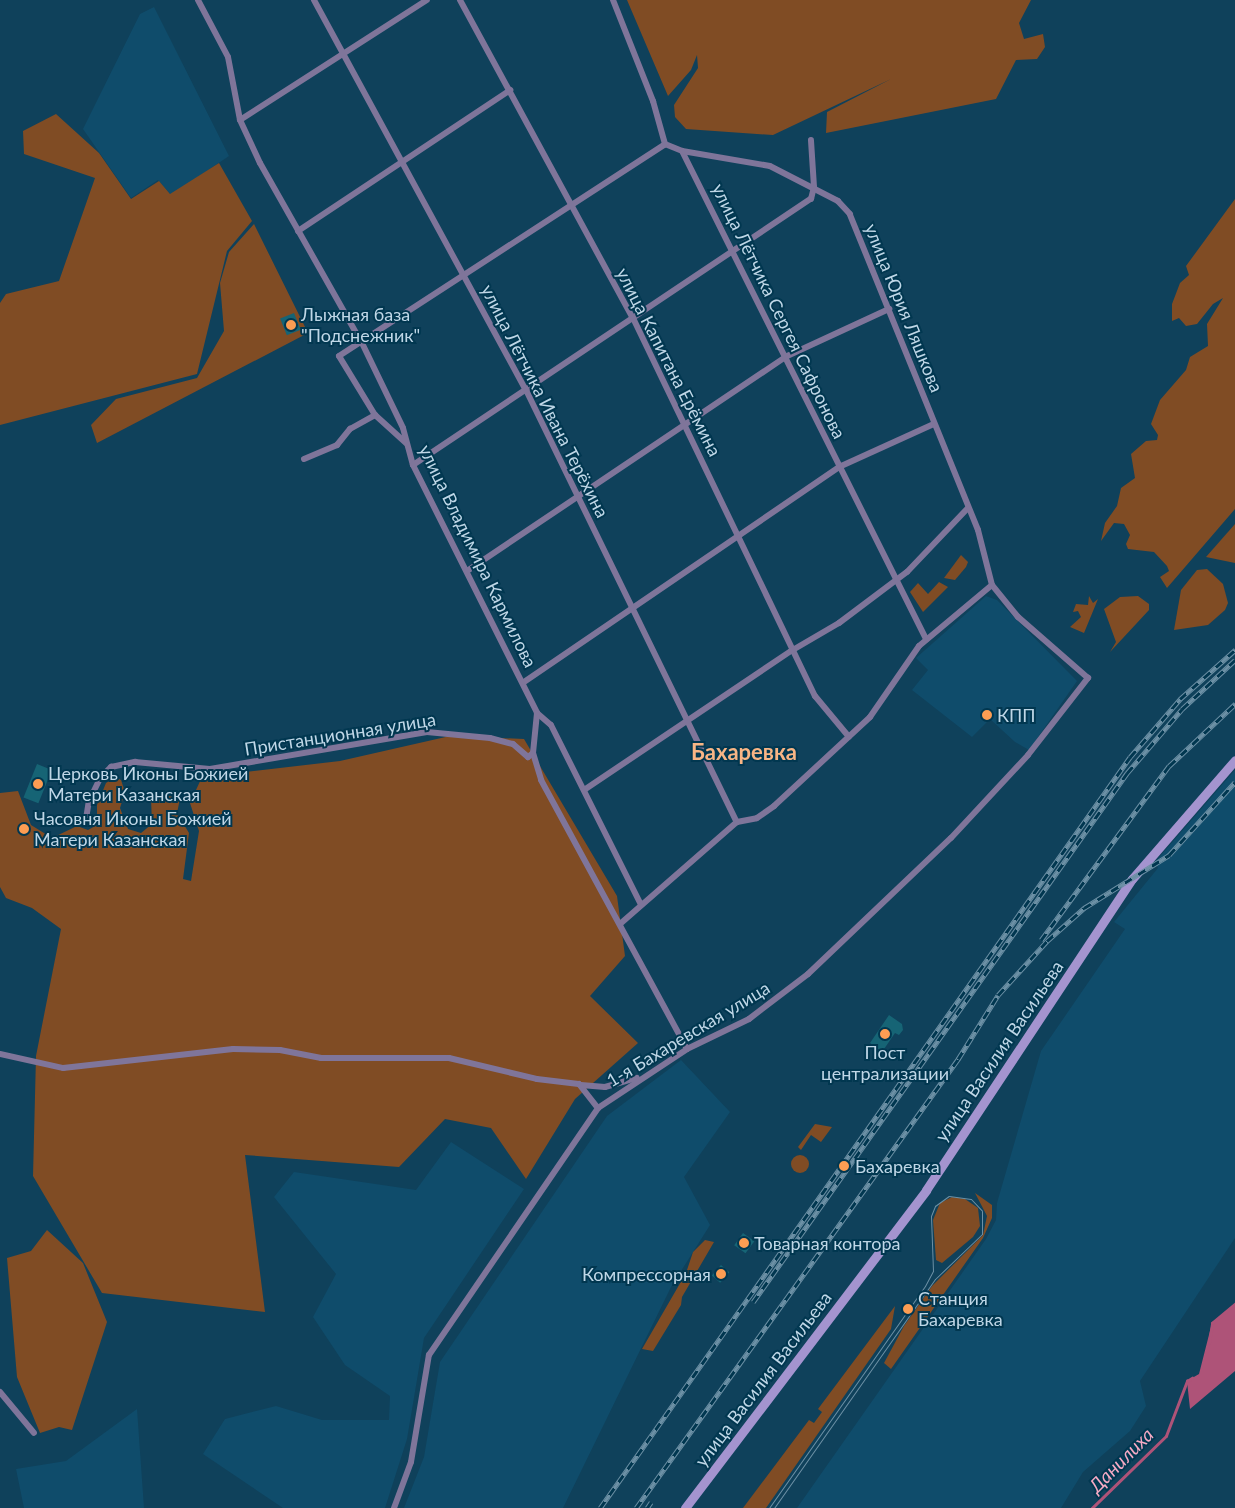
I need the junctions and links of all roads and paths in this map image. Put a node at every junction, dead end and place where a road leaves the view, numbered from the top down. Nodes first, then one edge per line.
1 (198, 0) edge
2 (314, 0) edge
3 (427, 0) edge
4 (460, 0) edge
5 (613, 0) edge
6 (344, 54) junction
7 (510, 90) junction
8 (240, 120) junction
9 (811, 140) dead end
10 (665, 144) junction
11 (682, 151) junction
12 (403, 161) junction
13 (814, 187) junction
14 (570, 203) junction
15 (298, 231) junction
16 (734, 251) junction
17 (462, 273) junction
18 (889, 309) junction
19 (633, 318) junction
20 (362, 343) junction
21 (786, 357) junction
22 (526, 390) junction
23 (375, 415) junction
24 (934, 424) junction
25 (686, 427) junction
26 (406, 443) junction
27 (304, 458) dead end
28 (413, 465) junction
29 (839, 467) junction
30 (579, 498) junction
31 (968, 508) junction
32 (741, 538) junction
33 (468, 571) junction
34 (896, 581) junction
35 (992, 585) junction
36 (634, 609) junction
37 (926, 639) junction
38 (792, 651) junction
39 (524, 682) junction
40 (537, 714) junction
41 (690, 721) junction
42 (849, 737) junction
43 (533, 753) junction
44 (1235, 760) edge
45 (584, 790) junction
46 (86, 819) dead end
47 (737, 822) junction
48 (641, 905) junction
49 (620, 924) junction
50 (687, 1050) junction
51 (0, 1054) edge
52 (643, 1076) junction
53 (579, 1084) junction
54 (598, 1108) junction
55 (0, 1392) edge
56 (34, 1433) dead end
57 (394, 1508) edge
58 (685, 1508) edge

1 - 8 street, улица Владимира Кармилова
2 - 6 street, улица Лётчика Ивана Терёхина
3 - 6 street
4 - 7 street, улица Капитана Ерёмина
5 - 10 street
6 - 8 street
6 - 12 street, улица Лётчика Ивана Терёхина
7 - 12 street
7 - 14 street, улица Капитана Ерёмина
8 - 15 street, улица Владимира Кармилова
9 - 13 street
10 - 11 street
10 - 14 street
11 - 13 street, улица Юрия Ляшкова
11 - 16 street, улица Лётчика Сергея Сафронова
12 - 15 street
12 - 17 street, улица Лётчика Ивана Терёхина
13 - 16 street
13 - 18 street, улица Юрия Ляшкова
14 - 17 street
14 - 19 street, улица Капитана Ерёмина
15 - 20 street, улица Владимира Кармилова
16 - 19 street
16 - 21 street, улица Лётчика Сергея Сафронова
17 - 20 street
17 - 22 street, улица Лётчика Ивана Терёхина
18 - 21 street
18 - 24 street, улица Юрия Ляшкова
19 - 22 street
19 - 25 street, улица Капитана Ерёмина
20 - 23 street
20 - 26 street, улица Владимира Кармилова
21 - 25 street
21 - 29 street, улица Лётчика Сергея Сафронова
22 - 28 street
22 - 30 street, улица Лётчика Ивана Терёхина
23 - 26 street
23 - 27 street
24 - 29 street
24 - 31 street, улица Юрия Ляшкова
25 - 30 street
25 - 32 street, улица Капитана Ерёмина
26 - 28 street, улица Владимира Кармилова
28 - 33 street, улица Владимира Кармилова
29 - 32 street
29 - 34 street, улица Лётчика Сергея Сафронова
30 - 33 street
30 - 36 street, улица Лётчика Ивана Терёхина
31 - 34 street
31 - 35 street, улица Юрия Ляшкова
32 - 36 street
32 - 38 street, улица Капитана Ерёмина
33 - 39 street, улица Владимира Кармилова
34 - 37 street, улица Лётчика Сергея Сафронова
34 - 38 street
35 - 37 street
35 - 50 street, 1-я Бахаревская улица
36 - 39 street
36 - 41 street, улица Лётчика Ивана Терёхина
37 - 42 street
38 - 41 street
38 - 42 street, улица Капитана Ерёмина
39 - 40 street, улица Владимира Кармилова
40 - 43 street
40 - 45 street, улица Владимира Кармилова
41 - 45 street
41 - 47 street, улица Лётчика Ивана Терёхина
42 - 47 street
43 - 46 street, Пристанционная улица
43 - 49 street
44 - 58 main road, улица Василия Васильева
45 - 48 street, улица Владимира Кармилова
47 - 48 street
48 - 49 street
49 - 50 street
50 - 52 street, 1-я Бахаревская улица
51 - 53 street
52 - 53 street
52 - 54 street, 1-я Бахаревская улица
53 - 54 street
54 - 57 street, 1-я Бахаревская улица
55 - 56 street

